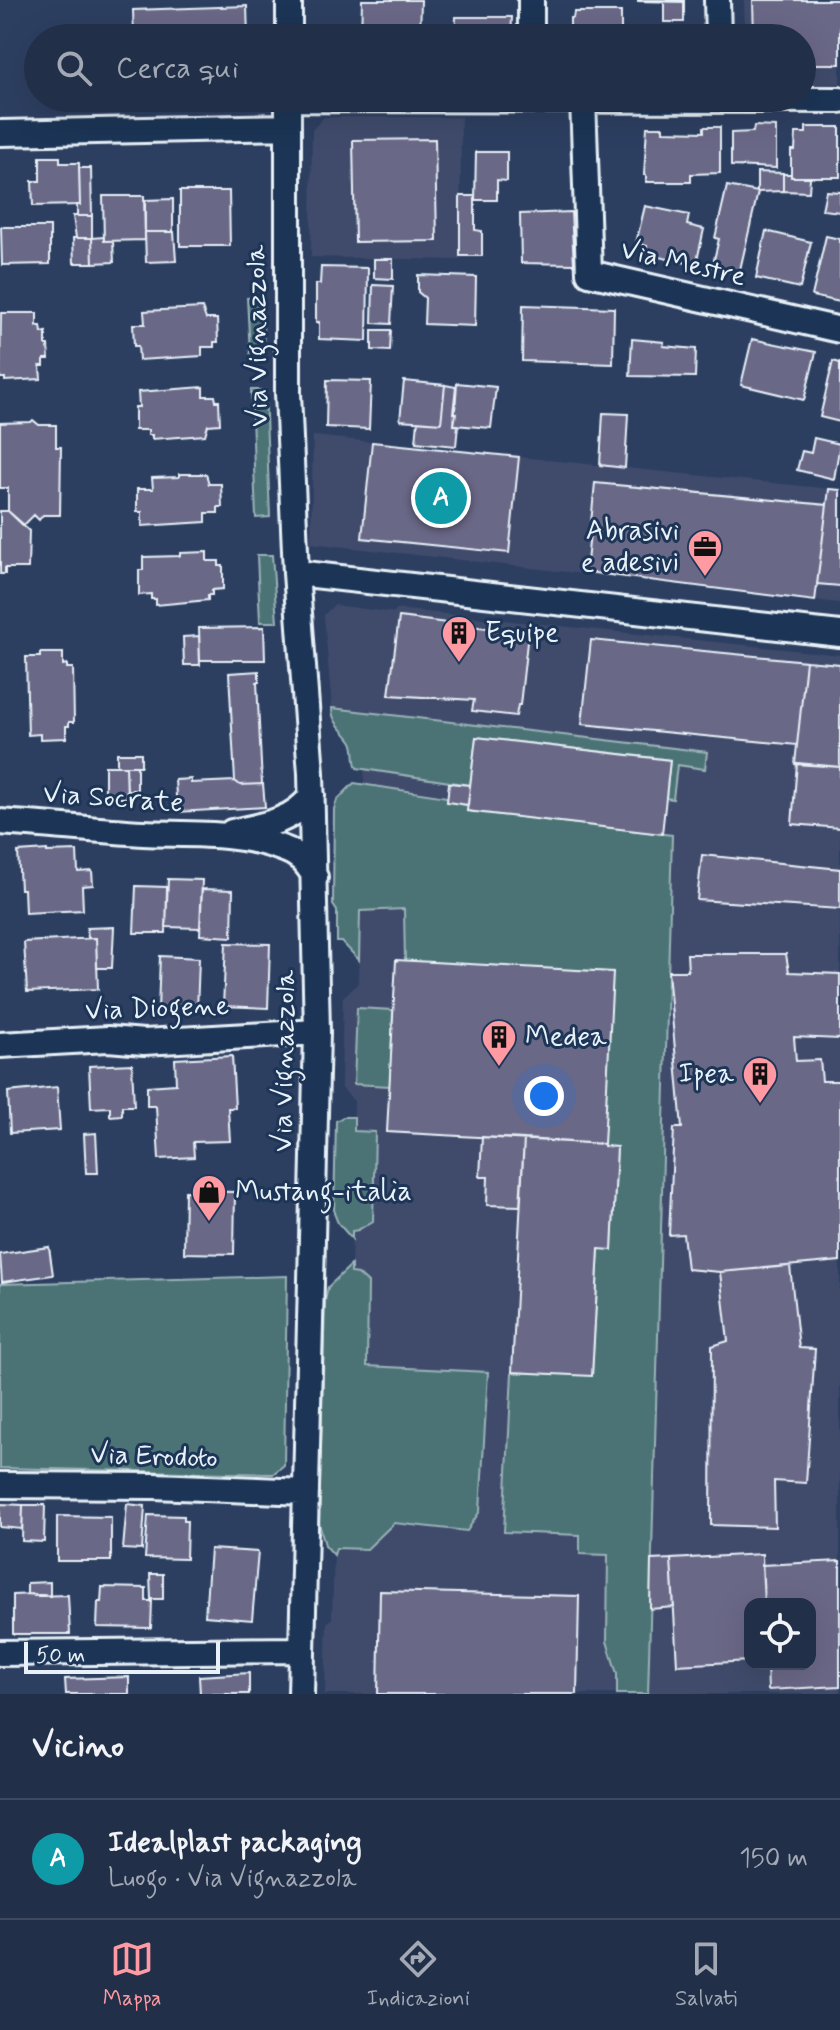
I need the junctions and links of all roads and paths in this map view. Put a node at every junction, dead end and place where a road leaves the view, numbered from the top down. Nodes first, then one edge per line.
1 (289, 0) edge
2 (531, 0) edge
3 (717, 0) edge
4 (289, 24) edge
5 (531, 24) edge
6 (718, 24) edge
7 (816, 100) edge
8 (840, 100) edge
9 (288, 112) edge
10 (583, 112) edge
11 (287, 127) junction
12 (0, 133) edge
13 (840, 330) edge
14 (296, 573) junction
15 (840, 634) edge
16 (312, 795) junction
17 (0, 822) edge
18 (222, 834) junction
19 (315, 877) junction
20 (317, 1032) junction
21 (0, 1045) edge
22 (0, 1485) edge
23 (306, 1492) junction
24 (302, 1650) junction
25 (0, 1653) edge
26 (301, 1694) edge

1 - 4 street
2 - 5 street
3 - 6 street
7 - 8 street
9 - 11 street, Via Vignazzola
10 - 13 street, Via Mestre
11 - 12 street
11 - 14 street, Via Vignazzola
14 - 15 street
14 - 16 street, Via Vignazzola
16 - 18 street, Via Socrate
16 - 19 street, Via Vignazzola
17 - 18 street, Via Socrate
18 - 19 street, Via Socrate
19 - 20 street, Via Vignazzola
20 - 21 street, Via Diogene
20 - 23 street, Via Vignazzola
22 - 23 street, Via Erodoto
23 - 24 street, Via Vignazzola
24 - 25 street
24 - 26 street, Via Vignazzola

